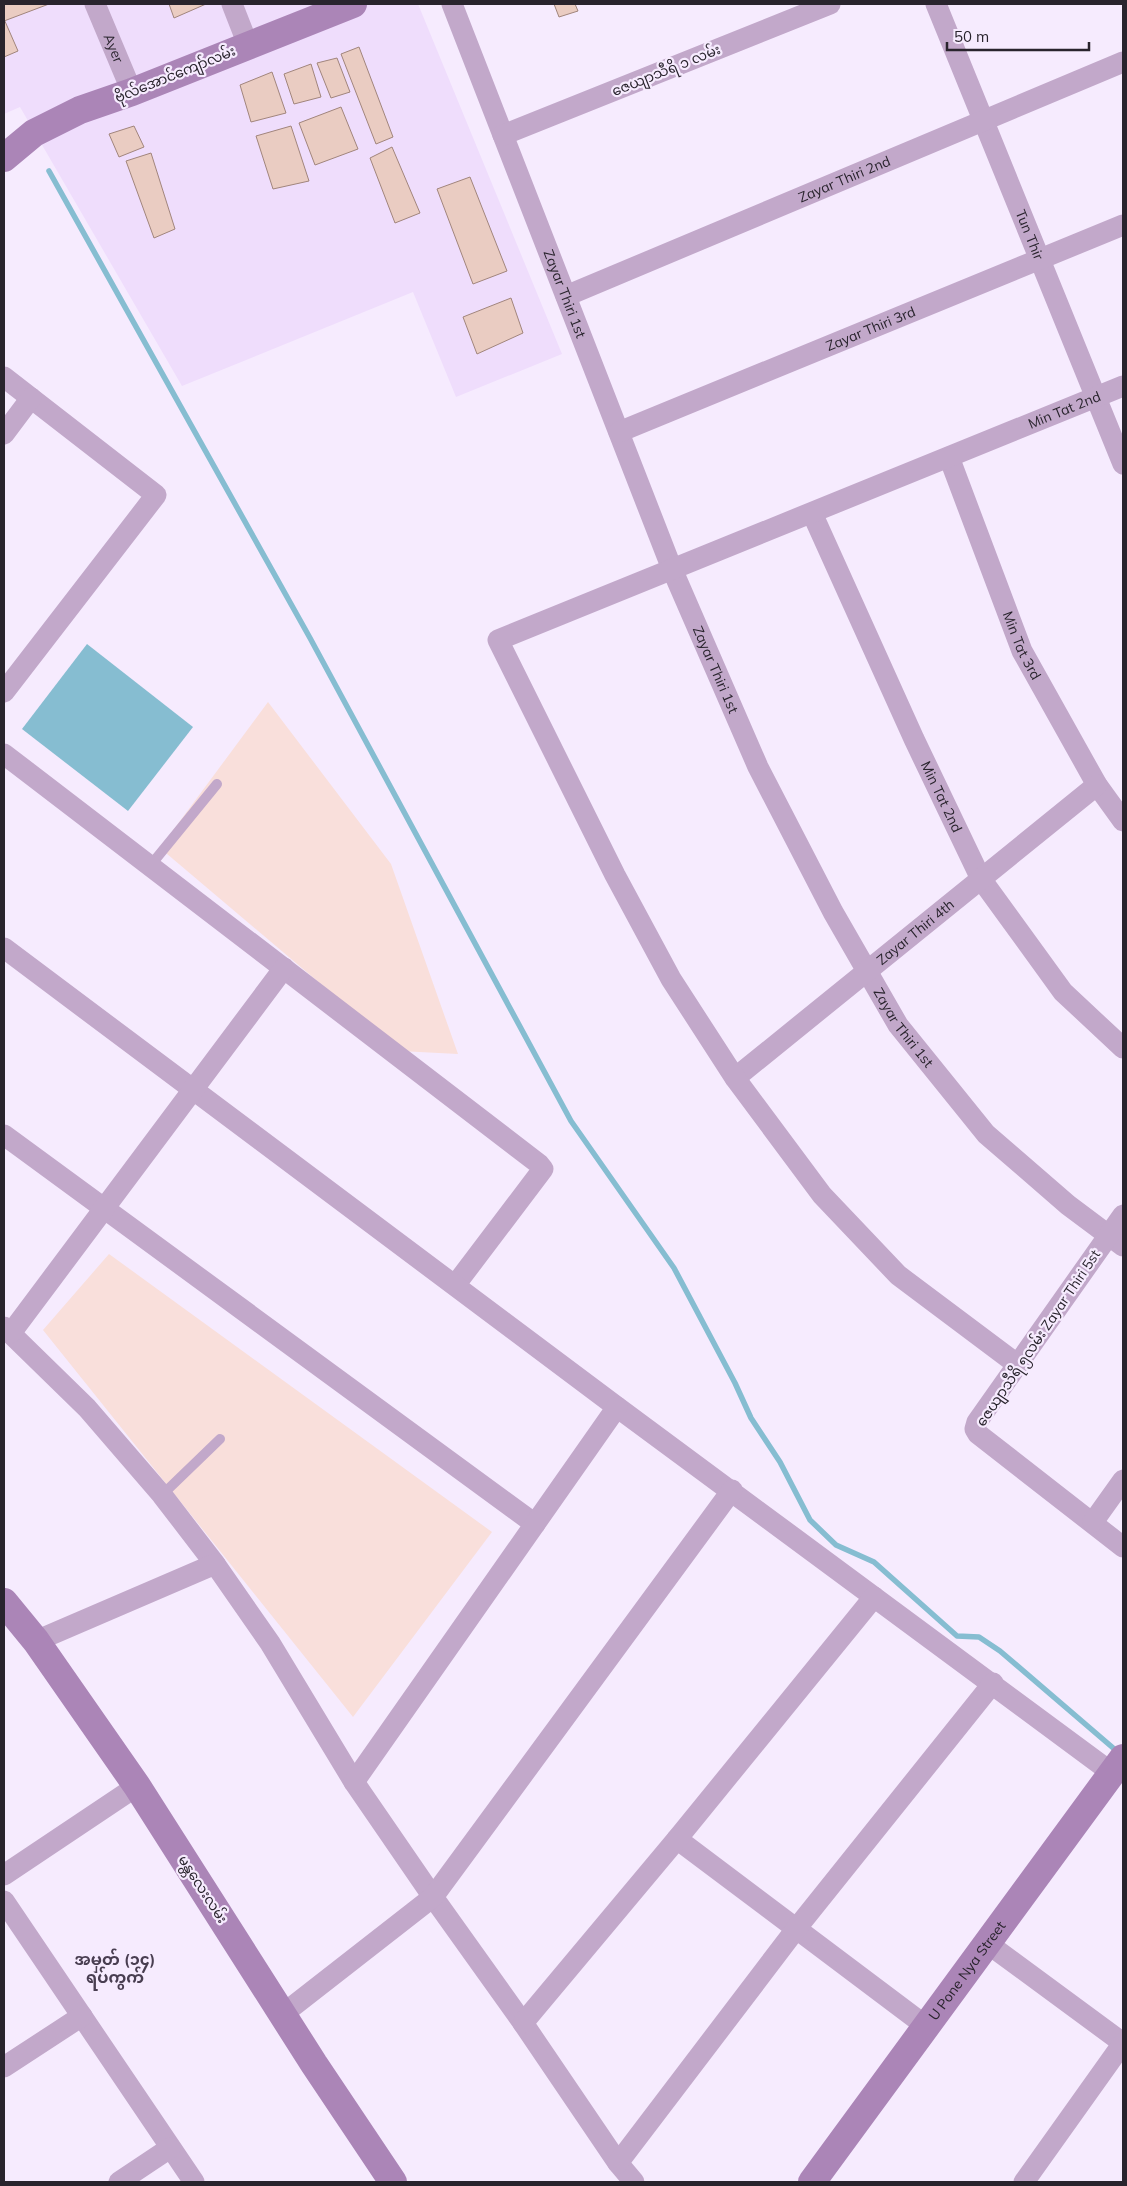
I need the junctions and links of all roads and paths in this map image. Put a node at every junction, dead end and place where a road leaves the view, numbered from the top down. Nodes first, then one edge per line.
1 (96, 4) edge
2 (232, 4) edge
3 (353, 4) edge
4 (452, 4) edge
5 (830, 4) edge
6 (936, 4) edge
7 (248, 45) junction
8 (1123, 62) edge
9 (132, 92) junction
10 (984, 120) junction
11 (503, 136) junction
12 (4, 158) edge
13 (1123, 225) edge
14 (1040, 258) junction
15 (566, 296) junction
16 (4, 377) edge
17 (1123, 386) edge
18 (1096, 397) junction
19 (31, 398) junction
20 (619, 432) junction
21 (4, 434) edge
22 (950, 457) junction
23 (1123, 464) edge
24 (812, 513) junction
25 (672, 569) junction
26 (4, 692) edge
27 (4, 754) edge
28 (217, 784) dead end
29 (1097, 785) junction
30 (1123, 821) edge
31 (150, 866) junction
32 (981, 879) junction
33 (4, 948) edge
34 (284, 968) junction
35 (867, 971) junction
36 (1123, 1048) edge
37 (735, 1078) junction
38 (193, 1089) junction
39 (4, 1135) edge
40 (103, 1209) junction
41 (1123, 1215) edge
42 (1115, 1241) edge
43 (456, 1284) junction
44 (7, 1330) edge
45 (1018, 1365) junction
46 (617, 1407) junction
47 (220, 1439) dead end
48 (1123, 1480) edge
49 (732, 1490) junction
50 (162, 1495) junction
51 (1093, 1522) junction
52 (535, 1524) junction
53 (1123, 1547) edge
54 (215, 1564) junction
55 (874, 1597) junction
56 (4, 1602) edge
57 (36, 1641) junction
58 (993, 1683) junction
59 (1118, 1765) edge
60 (354, 1782) junction
61 (137, 1786) junction
62 (676, 1839) junction
63 (4, 1874) edge
64 (433, 1897) junction
65 (4, 1901) edge
66 (796, 1929) junction
67 (987, 1943) junction
68 (283, 2014) junction
69 (82, 2016) junction
70 (523, 2023) junction
71 (927, 2027) junction
72 (1123, 2043) edge
73 (4, 2067) edge
74 (170, 2148) junction
75 (618, 2164) junction
76 (119, 2182) edge
77 (194, 2182) edge
78 (393, 2182) edge
79 (634, 2182) edge
80 (812, 2182) edge
81 (1024, 2182) edge

1 - 9 street, Ayer
2 - 7 street
3 - 7 street, ဗိုလ်အောင်ကျော်လမ်း
4 - 11 street, Zayar Thiri 1st
5 - 11 street, ဇေယျာသီရိ ၁ လမ်း
6 - 10 street, Tun Thir
7 - 9 street, ဗိုလ်အောင်ကျော်လမ်း
8 - 10 street, Zayar Thiri 2nd
9 - 12 street, ဗိုလ်အောင်ကျော်လမ်း
10 - 14 street, Tun Thir
10 - 15 street, Zayar Thiri 2nd
11 - 15 street, Zayar Thiri 1st
13 - 14 street, Zayar Thiri 3rd
14 - 18 street, Tun Thir
14 - 20 street, Zayar Thiri 3rd
15 - 20 street, Zayar Thiri 1st
16 - 19 street
17 - 18 street, Min Tat 2nd
18 - 22 street, Min Tat 2nd
18 - 23 street, Tun Thir
19 - 21 street
19 - 26 street
20 - 25 street, Zayar Thiri 1st
22 - 24 street, Min Tat 2nd
22 - 29 street, Min Tat 3rd
24 - 25 street, Min Tat 2nd
24 - 32 street, Min Tat 2nd
25 - 35 street, Zayar Thiri 1st
25 - 37 street, Min Tat 2nd
27 - 31 street
28 - 31 lane
29 - 30 street, Min Tat 3rd
29 - 32 street, Zayar Thiri 4th
31 - 34 street
32 - 35 street, Zayar Thiri 4th
32 - 36 street, Min Tat 2nd
33 - 38 street
34 - 38 street
34 - 43 street
35 - 37 street, Zayar Thiri 4th
35 - 42 street, Zayar Thiri 1st
37 - 45 street
38 - 40 street
38 - 43 street
39 - 40 street
40 - 44 street
40 - 52 street
41 - 42 street, ဇေယျာသီရိ ၅လမ်း Zayar Thiri 5st
42 - 45 street, ဇေယျာသီရိ ၅လမ်း Zayar Thiri 5st
43 - 46 street
44 - 50 street
45 - 51 street, ဇေယျာသီရိ ၅လမ်း Zayar Thiri 5st
46 - 49 street
46 - 52 street
47 - 50 lane
48 - 51 street
49 - 55 street
49 - 64 street
50 - 54 street
51 - 53 street, ဇေယျာသီရိ ၅လမ်း Zayar Thiri 5st
52 - 60 street
54 - 57 street
54 - 60 street
55 - 58 street
55 - 62 street
56 - 57 street, မန္တလေးလမ်း
57 - 61 street, မန္တလေးလမ်း
58 - 59 street
58 - 66 street
59 - 67 street, U Pone Nya Street
60 - 64 street
61 - 63 street
61 - 68 street, မန္တလေးလမ်း
62 - 66 street
62 - 70 street
64 - 68 street
64 - 70 street
65 - 69 street
66 - 71 street
66 - 75 street
67 - 71 street, U Pone Nya Street
67 - 72 street
68 - 78 street, မန္တလေးလမ်း
69 - 73 street
69 - 74 street
70 - 75 street
71 - 80 street, U Pone Nya Street
72 - 81 street
74 - 76 street
74 - 77 street
75 - 79 street

